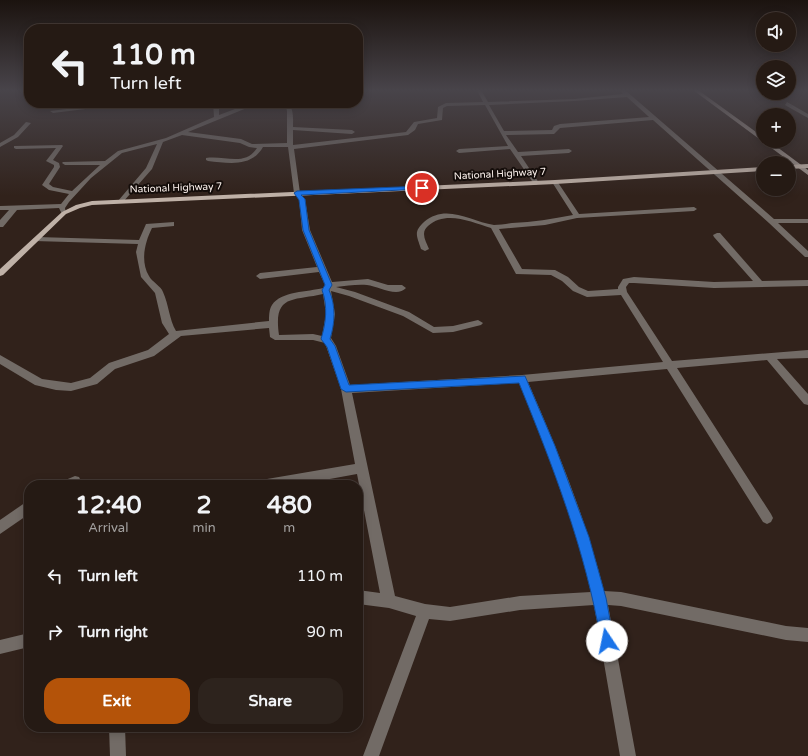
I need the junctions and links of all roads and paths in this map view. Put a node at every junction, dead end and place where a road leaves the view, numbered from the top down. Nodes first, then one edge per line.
1 (26, 125) edge
2 (197, 125) edge
3 (415, 125) edge
4 (498, 125) edge
5 (568, 125) edge
6 (661, 125) edge
7 (744, 125) edge
8 (289, 128) joint
9 (352, 132) dead end
10 (180, 133) junction
11 (503, 133) junction
12 (756, 134) edge
13 (161, 141) junction
14 (0, 145) edge
15 (291, 146) junction
16 (16, 147) dead end
17 (260, 147) junction
18 (512, 147) junction
19 (775, 148) edge
20 (459, 151) dead end
21 (569, 151) dead end
22 (517, 154) junction
23 (208, 159) dead end
24 (65, 163) dead end
25 (104, 163) junction
26 (796, 166) edge
27 (799, 166) junction
28 (808, 166) edge
29 (756, 169) edge
30 (715, 172) junction
31 (808, 173) edge
32 (555, 182) junction
33 (536, 183) junction
34 (74, 192) junction
35 (297, 193) junction
36 (121, 201) junction
37 (15, 207) junction
38 (0, 208) edge
39 (63, 209) junction
40 (694, 209) dead end
41 (577, 216) junction
42 (772, 221) junction
43 (808, 222) edge
44 (171, 224) dead end
45 (0, 225) edge
46 (494, 227) junction
47 (717, 235) dead end
48 (37, 239) junction
49 (142, 242) junction
50 (425, 249) dead end
51 (808, 255) edge
52 (322, 269) junction
53 (0, 273) edge
54 (260, 276) dead end
55 (808, 283) edge
56 (760, 284) junction
57 (327, 288) junction
58 (402, 288) dead end
59 (623, 292) junction
60 (478, 323) dead end
61 (272, 324) junction
62 (174, 335) junction
63 (326, 339) junction
64 (808, 354) edge
65 (769, 356) junction
66 (0, 359) edge
67 (669, 365) junction
68 (522, 379) junction
69 (346, 389) junction
70 (808, 401) edge
71 (362, 468) junction
72 (295, 480) edge
73 (24, 510) edge
74 (767, 518) dead end
75 (0, 528) edge
76 (363, 598) edge
77 (600, 598) junction
78 (389, 601) junction
79 (425, 611) junction
80 (808, 635) edge
81 (24, 641) edge
82 (0, 647) edge
83 (116, 732) edge
84 (118, 756) edge
85 (371, 756) edge
86 (628, 756) edge

1 - 14 street
2 - 10 street
3 - 15 street
4 - 11 street
5 - 11 street
6 - 30 street
7 - 12 main road
8 - 9 street
8 - 15 street
10 - 13 street
10 - 17 street
11 - 18 street
13 - 25 street
13 - 36 street
15 - 17 street
15 - 35 street
16 - 34 street
17 - 23 street
18 - 20 street
18 - 22 street
19 - 27 main road
21 - 22 street
22 - 33 street
24 - 25 street
25 - 34 street
26 - 27 main road
27 - 28 main road
27 - 31 main road
29 - 30 main road, National Highway 7
30 - 32 main road, National Highway 7
30 - 42 street
32 - 33 main road, National Highway 7
32 - 41 street
33 - 35 main road, National Highway 7
34 - 39 street
35 - 36 main road, National Highway 7
35 - 52 street
36 - 39 main road, National Highway 7
37 - 38 street
37 - 39 street
37 - 45 street
39 - 48 main road, National Highway 7
40 - 41 street
41 - 46 street
42 - 43 street
42 - 51 street
44 - 49 street
46 - 50 street
46 - 59 street
47 - 56 street
48 - 49 street
48 - 53 main road, National Highway 7
49 - 62 street
52 - 54 street
52 - 57 street
55 - 56 street
56 - 59 street
57 - 58 street
57 - 60 street
57 - 61 street
57 - 63 street
59 - 67 street
61 - 62 street
61 - 63 street
62 - 66 street
63 - 69 street
64 - 65 street
65 - 67 street
65 - 70 street
67 - 68 street
67 - 74 street
68 - 69 street
68 - 77 street
69 - 71 street
71 - 72 street
71 - 78 street
73 - 75 street
76 - 78 street
77 - 79 street
77 - 80 street
77 - 86 street
78 - 79 street
79 - 85 street
81 - 82 street
83 - 84 street

